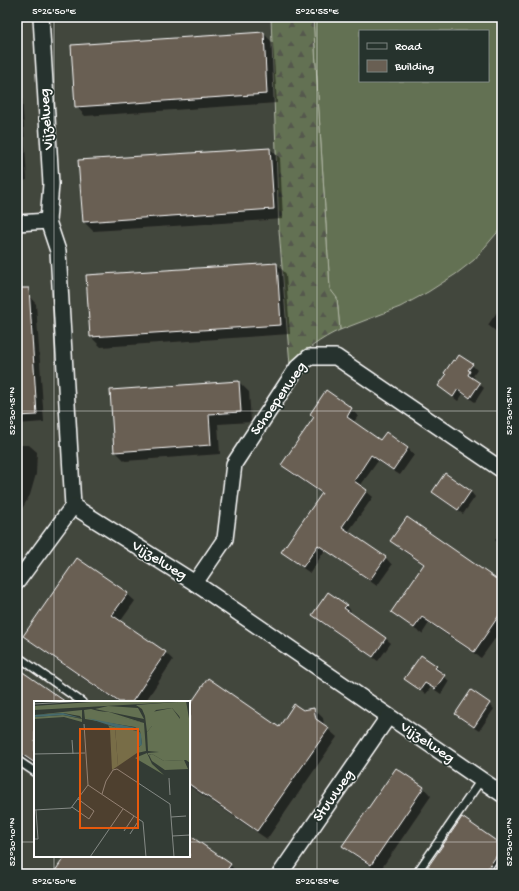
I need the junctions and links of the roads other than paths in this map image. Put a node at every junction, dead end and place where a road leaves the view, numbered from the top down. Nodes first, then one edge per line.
1 (41, 17) edge
2 (48, 221) junction
3 (17, 223) edge
4 (502, 470) edge
5 (73, 506) junction
6 (17, 582) edge
7 (195, 583) junction
8 (17, 656) edge
9 (81, 701) edge
10 (388, 717) junction
11 (17, 760) edge
12 (34, 771) edge
13 (481, 780) junction
14 (502, 794) edge
15 (502, 862) edge
16 (280, 874) edge
17 (416, 874) edge
18 (494, 874) edge

1 - 2 street, Vijzelweg
2 - 3 street
2 - 5 street, Vijzelweg
4 - 7 street, Schoepenweg
5 - 6 street
5 - 7 street, Vijzelweg
7 - 10 street, Vijzelweg
8 - 9 lane
10 - 13 street, Vijzelweg
10 - 16 street, Stuwweg
11 - 12 lane
13 - 14 street, Vijzelweg
13 - 17 lane
15 - 18 lane

